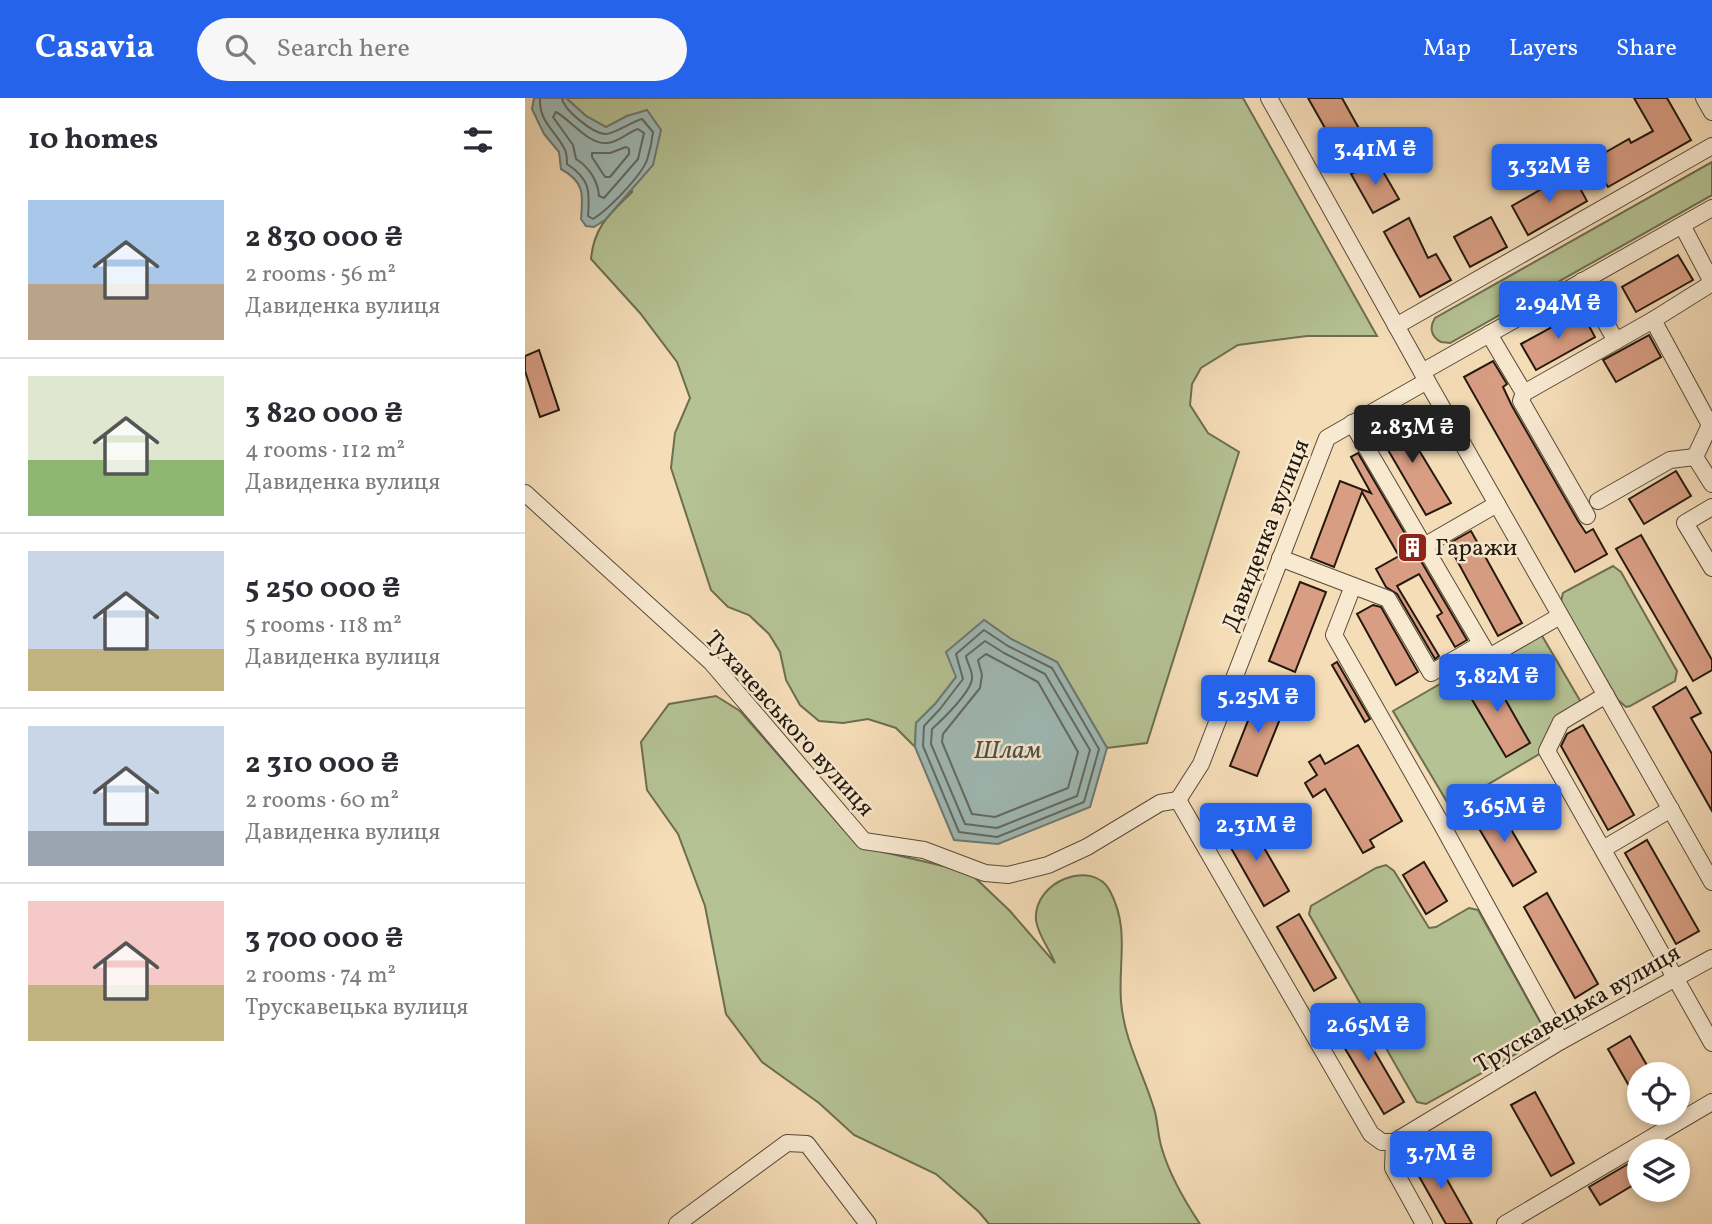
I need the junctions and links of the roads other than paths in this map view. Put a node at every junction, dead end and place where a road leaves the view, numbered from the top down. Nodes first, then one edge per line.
1 (1269, 98) edge
2 (1704, 98) edge
3 (1712, 112) edge
4 (1712, 146) edge
5 (1712, 208) edge
6 (1682, 225) junction
7 (1583, 281) junction
8 (1712, 283) edge
9 (1653, 320) junction
10 (1396, 326) junction
11 (1489, 334) junction
12 (1616, 341) junction
13 (1425, 377) junction
14 (1524, 393) junction
15 (1352, 424) junction
16 (1695, 457) junction
17 (1712, 484) edge
18 (525, 493) edge
19 (1598, 501) dead end
20 (1497, 504) junction
21 (1712, 507) edge
22 (1587, 516) dead end
23 (1424, 546) junction
24 (1280, 558) junction
25 (1712, 568) edge
26 (1353, 586) junction
27 (1560, 616) junction
28 (1481, 644) junction
29 (1606, 695) junction
30 (1178, 800) junction
31 (1671, 809) junction
32 (1603, 849) junction
33 (1712, 882) edge
34 (1712, 957) edge
35 (1675, 978) junction
36 (1561, 1041) junction
37 (1712, 1043) edge
38 (1712, 1102) edge
39 (1394, 1142) junction
40 (677, 1224) edge
41 (868, 1224) edge
42 (1425, 1224) edge
43 (1505, 1224) edge

1 - 10 street
2 - 3 street
4 - 10 street
5 - 6 street, Давиденка вулиця
6 - 7 street, Давиденка вулиця
6 - 8 street
7 - 11 street, Давиденка вулиця
7 - 12 street
8 - 9 street
9 - 12 street
9 - 16 street
10 - 13 street
11 - 13 street, Давиденка вулиця
11 - 14 street
12 - 14 street
13 - 15 street, Давиденка вулиця
13 - 20 street
14 - 22 street
15 - 23 street
15 - 24 street, Давиденка вулиця
16 - 17 street
16 - 19 street
18 - 30 street, Тухачевського вулиця
20 - 23 street
20 - 27 street
21 - 25 street
23 - 28 street
24 - 26 street
24 - 30 street, Давиденка вулиця
26 - 28 street
26 - 36 street
27 - 28 street
27 - 29 street
29 - 31 street
29 - 32 street
30 - 39 street
31 - 32 street
31 - 33 street
32 - 35 street
34 - 35 street, Трускавецька вулиця
35 - 36 street, Трускавецька вулиця
35 - 37 street
36 - 39 street, Трускавецька вулиця
38 - 43 street
39 - 42 street
40 - 41 street

